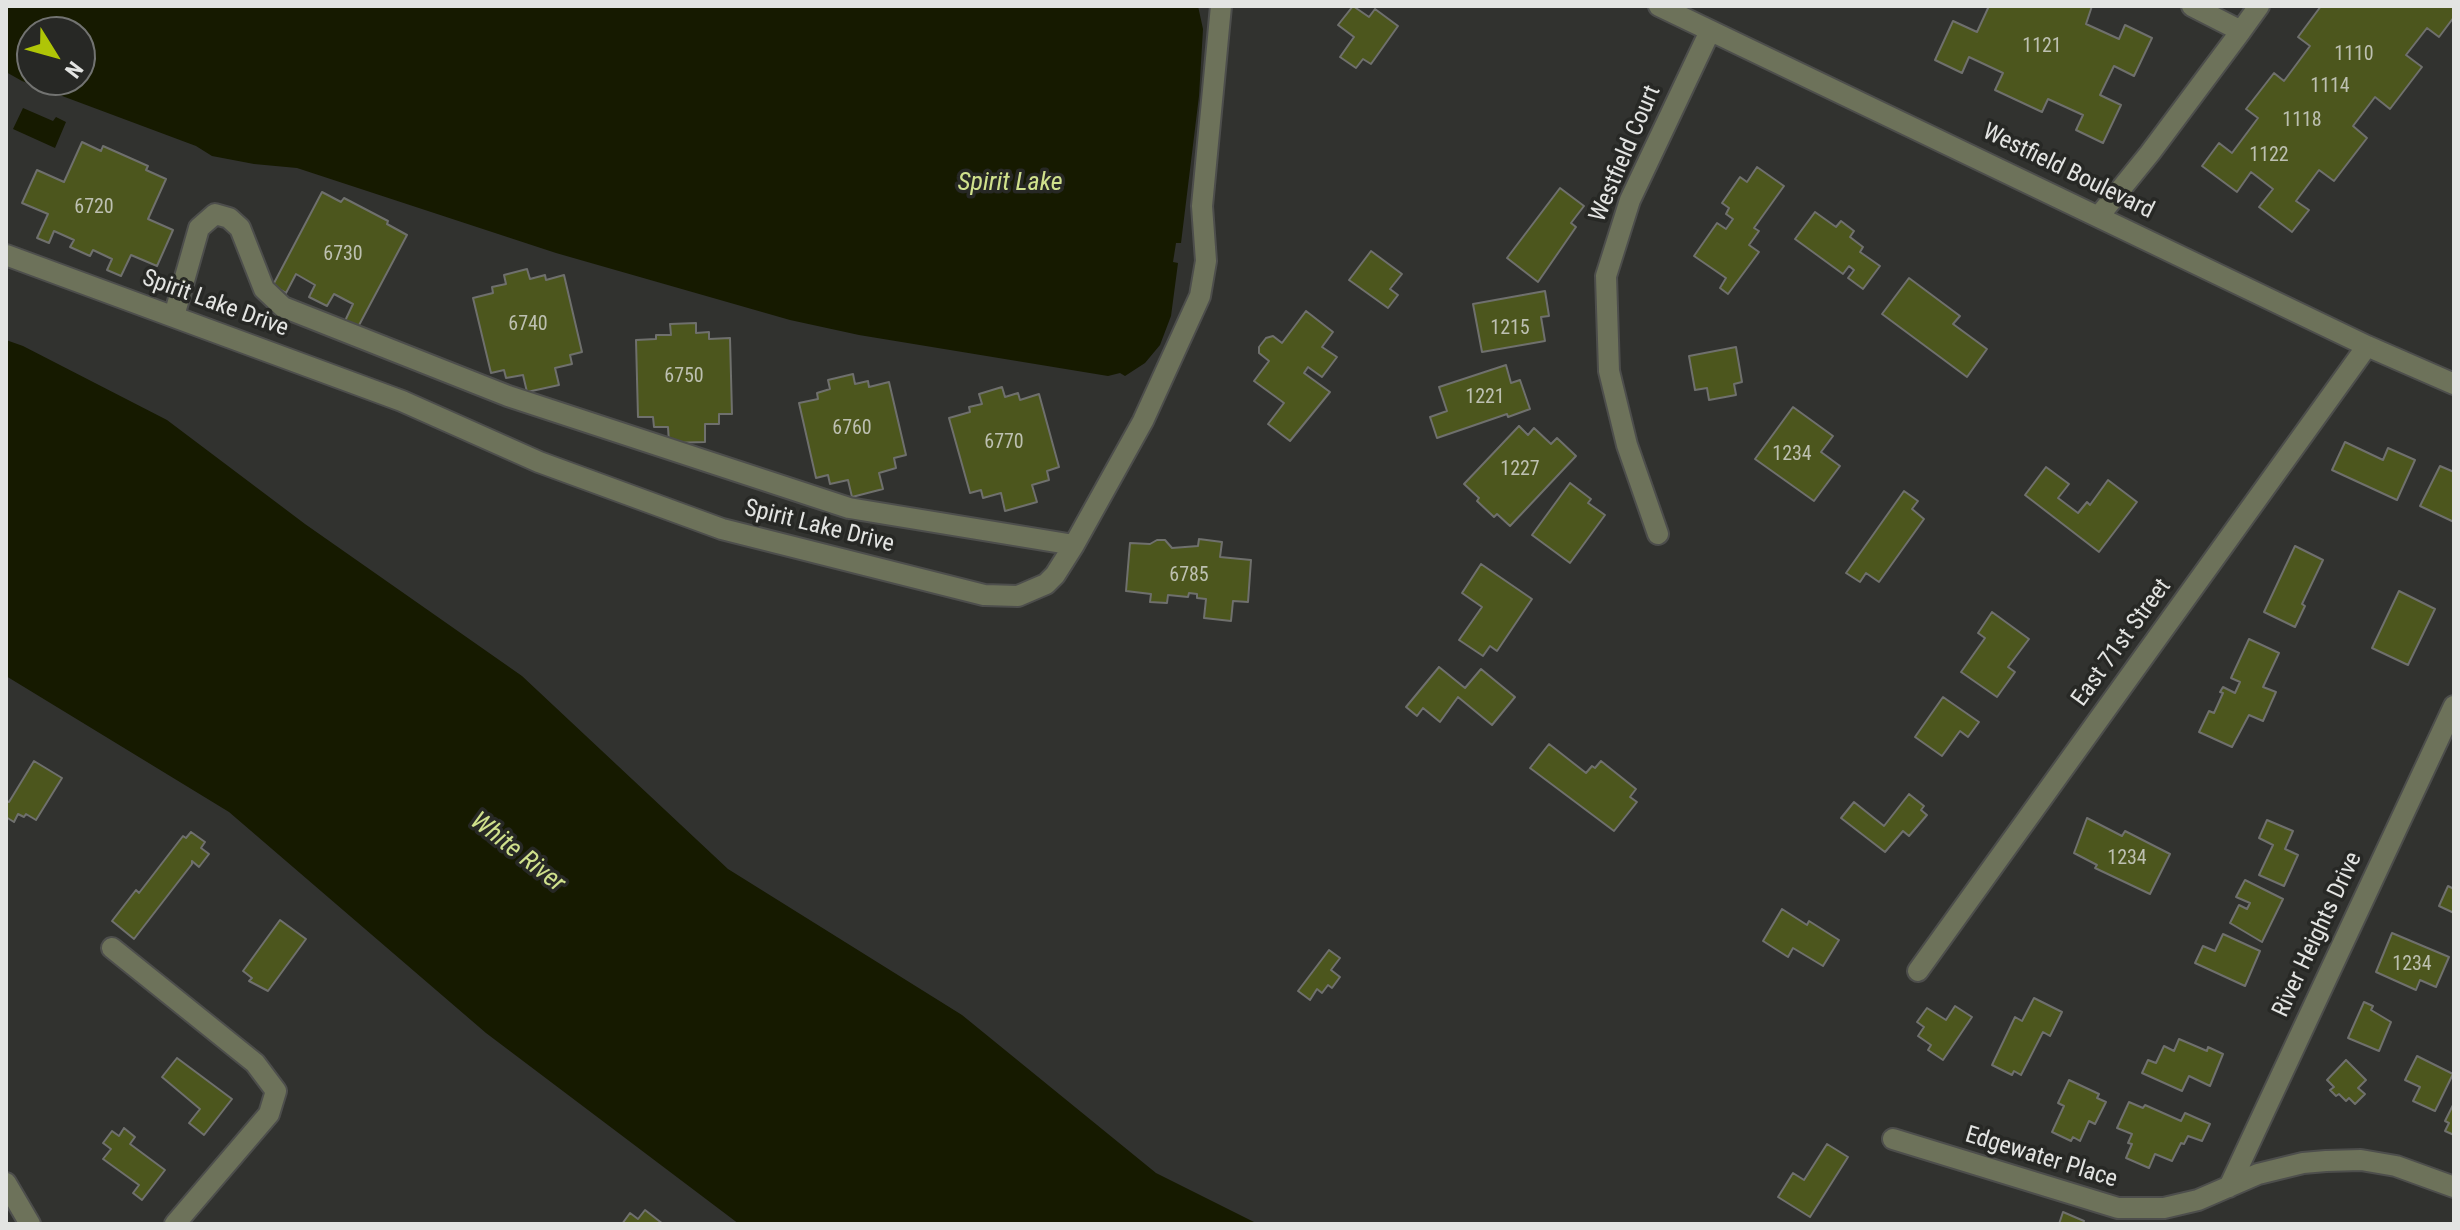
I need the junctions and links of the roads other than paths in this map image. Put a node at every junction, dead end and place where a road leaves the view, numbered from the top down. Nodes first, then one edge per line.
1 (1221, 6) edge
2 (1659, 6) edge
3 (2192, 6) edge
4 (2259, 6) edge
5 (1710, 31) junction
6 (2241, 31) junction
7 (2099, 216) junction
8 (6, 255) edge
9 (174, 316) junction
10 (2367, 346) junction
11 (2454, 384) edge
12 (1658, 534) dead end
13 (1074, 545) junction
14 (2454, 706) edge
15 (112, 948) dead end
16 (1918, 971) dead end
17 (1893, 1139) dead end
18 (6, 1183) edge
19 (2229, 1187) junction
20 (2454, 1187) edge
21 (30, 1224) edge
22 (175, 1224) edge

1 - 13 street, Spirit Lake Drive
2 - 5 street, Westfield Boulevard
3 - 6 street
4 - 6 street
5 - 7 street, Westfield Boulevard
5 - 12 street, Westfield Court
6 - 7 street
7 - 10 street, Westfield Boulevard
8 - 9 street, Spirit Lake Drive
9 - 13 street, Spirit Lake Drive
9 - 13 street
10 - 11 street, Westfield Boulevard
10 - 16 street, East 71st Street
14 - 19 street, River Heights Drive
15 - 22 street
17 - 19 street, Edgewater Place
18 - 21 street
19 - 20 street, Edgewater Place

